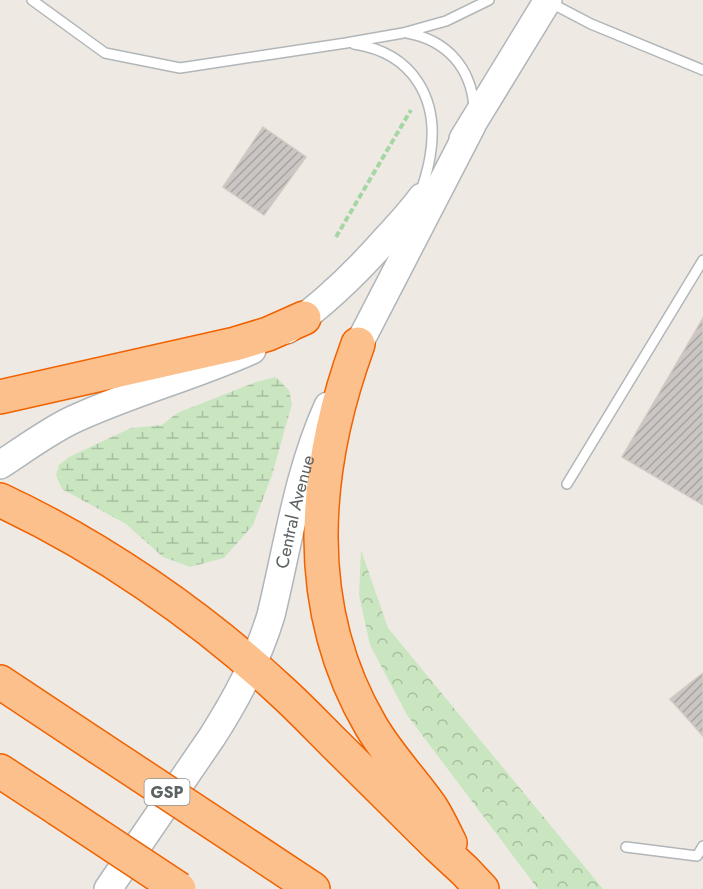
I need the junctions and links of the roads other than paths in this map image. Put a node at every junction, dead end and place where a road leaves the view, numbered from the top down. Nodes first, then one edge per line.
1 (32, 0) edge
2 (489, 0) edge
3 (547, 0) edge
4 (403, 33) junction
5 (346, 43) junction
6 (703, 70) edge
7 (472, 125) junction
8 (416, 204) junction
9 (703, 260) edge
10 (304, 318) junction
11 (358, 344) junction
12 (0, 397) edge
13 (0, 465) edge
14 (567, 484) dead end
15 (0, 500) edge
16 (253, 666) junction
17 (0, 682) edge
18 (0, 771) edge
19 (703, 846) edge
20 (626, 847) dead end
21 (474, 880) edge
22 (108, 889) edge
23 (179, 889) edge
24 (313, 889) edge

1 - 5 lane
2 - 4 lane
3 - 6 lane
3 - 7 main road, Central Avenue
4 - 5 lane
4 - 7 lane
5 - 8 lane
7 - 8 main road, Central Avenue
7 - 11 main road, Central Avenue
8 - 10 main road, Central Avenue
9 - 14 lane
10 - 12 highway
10 - 13 main road, Central Avenue
11 - 16 main road, Central Avenue
11 - 21 highway
15 - 16 highway
16 - 21 highway
16 - 22 main road, Central Avenue
17 - 24 highway, GSP, bridge
18 - 23 highway, bridge
19 - 20 lane

